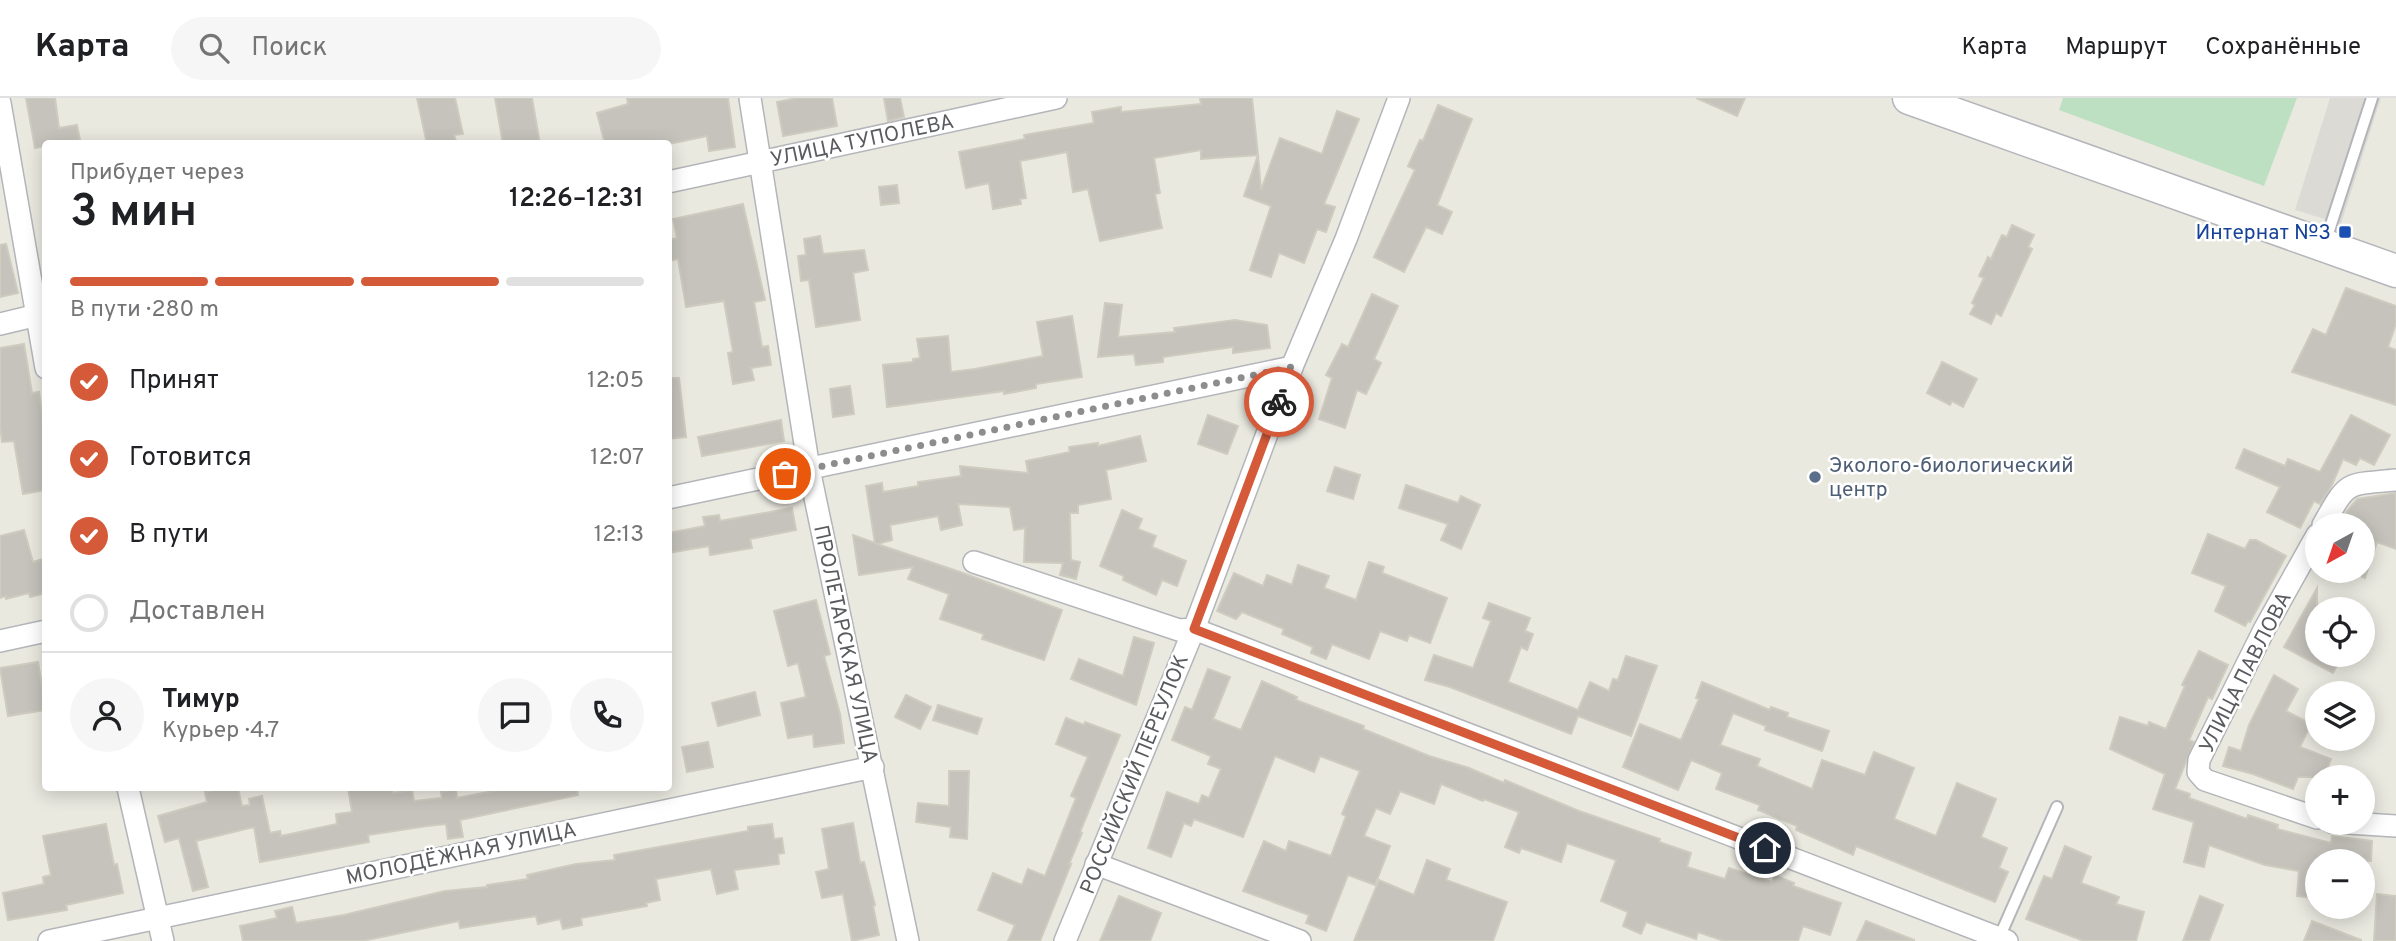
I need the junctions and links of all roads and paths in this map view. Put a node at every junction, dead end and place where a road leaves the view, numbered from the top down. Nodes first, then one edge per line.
1 (750, 98) edge
2 (1056, 98) edge
3 (1399, 98) edge
4 (1909, 98) edge
5 (2372, 98) edge
6 (0, 103) edge
7 (761, 162) junction
8 (672, 181) edge
9 (2324, 246) junction
10 (2396, 271) edge
11 (41, 314) edge
12 (0, 324) edge
13 (1292, 367) junction
14 (809, 469) junction
15 (2396, 480) edge
16 (672, 498) edge
17 (2330, 513) edge
18 (2305, 557) edge
19 (974, 562) dead end
20 (1194, 629) junction
21 (42, 632) edge
22 (0, 641) edge
23 (873, 767) junction
24 (129, 791) edge
25 (2057, 807) dead end
26 (2305, 814) edge
27 (2375, 824) edge
28 (2396, 825) edge
29 (1096, 864) junction
30 (159, 917) junction
31 (2003, 939) edge
32 (49, 941) edge
33 (163, 941) edge
34 (908, 941) edge
35 (1065, 941) edge
36 (1300, 941) edge

1 - 7 street, ПРОЛЕТАРСКАЯ УЛИЦА
2 - 7 street, УЛИЦА ТУПОЛЕВА
3 - 13 street, РОССИЙСКИЙ ПЕРЕУЛОК
4 - 9 street
5 - 9 lane
6 - 11 street
7 - 8 street, УЛИЦА ТУПОЛЕВА
7 - 14 street, ПРОЛЕТАРСКАЯ УЛИЦА
9 - 10 street
11 - 12 street
13 - 14 street
13 - 20 street, РОССИЙСКИЙ ПЕРЕУЛОК
14 - 16 street
14 - 23 street, ПРОЛЕТАРСКАЯ УЛИЦА
15 - 17 street
18 - 26 street, УЛИЦА ПАВЛОВА
19 - 20 street
20 - 29 street, РОССИЙСКИЙ ПЕРЕУЛОК
20 - 31 street
21 - 22 street
23 - 30 street, МОЛОДЁЖНАЯ УЛИЦА
23 - 34 street, ПРОЛЕТАРСКАЯ УЛИЦА
24 - 30 street
25 - 31 lane
27 - 28 street
29 - 35 street, РОССИЙСКИЙ ПЕРЕУЛОК
29 - 36 street
30 - 32 street, МОЛОДЁЖНАЯ УЛИЦА
30 - 33 street

